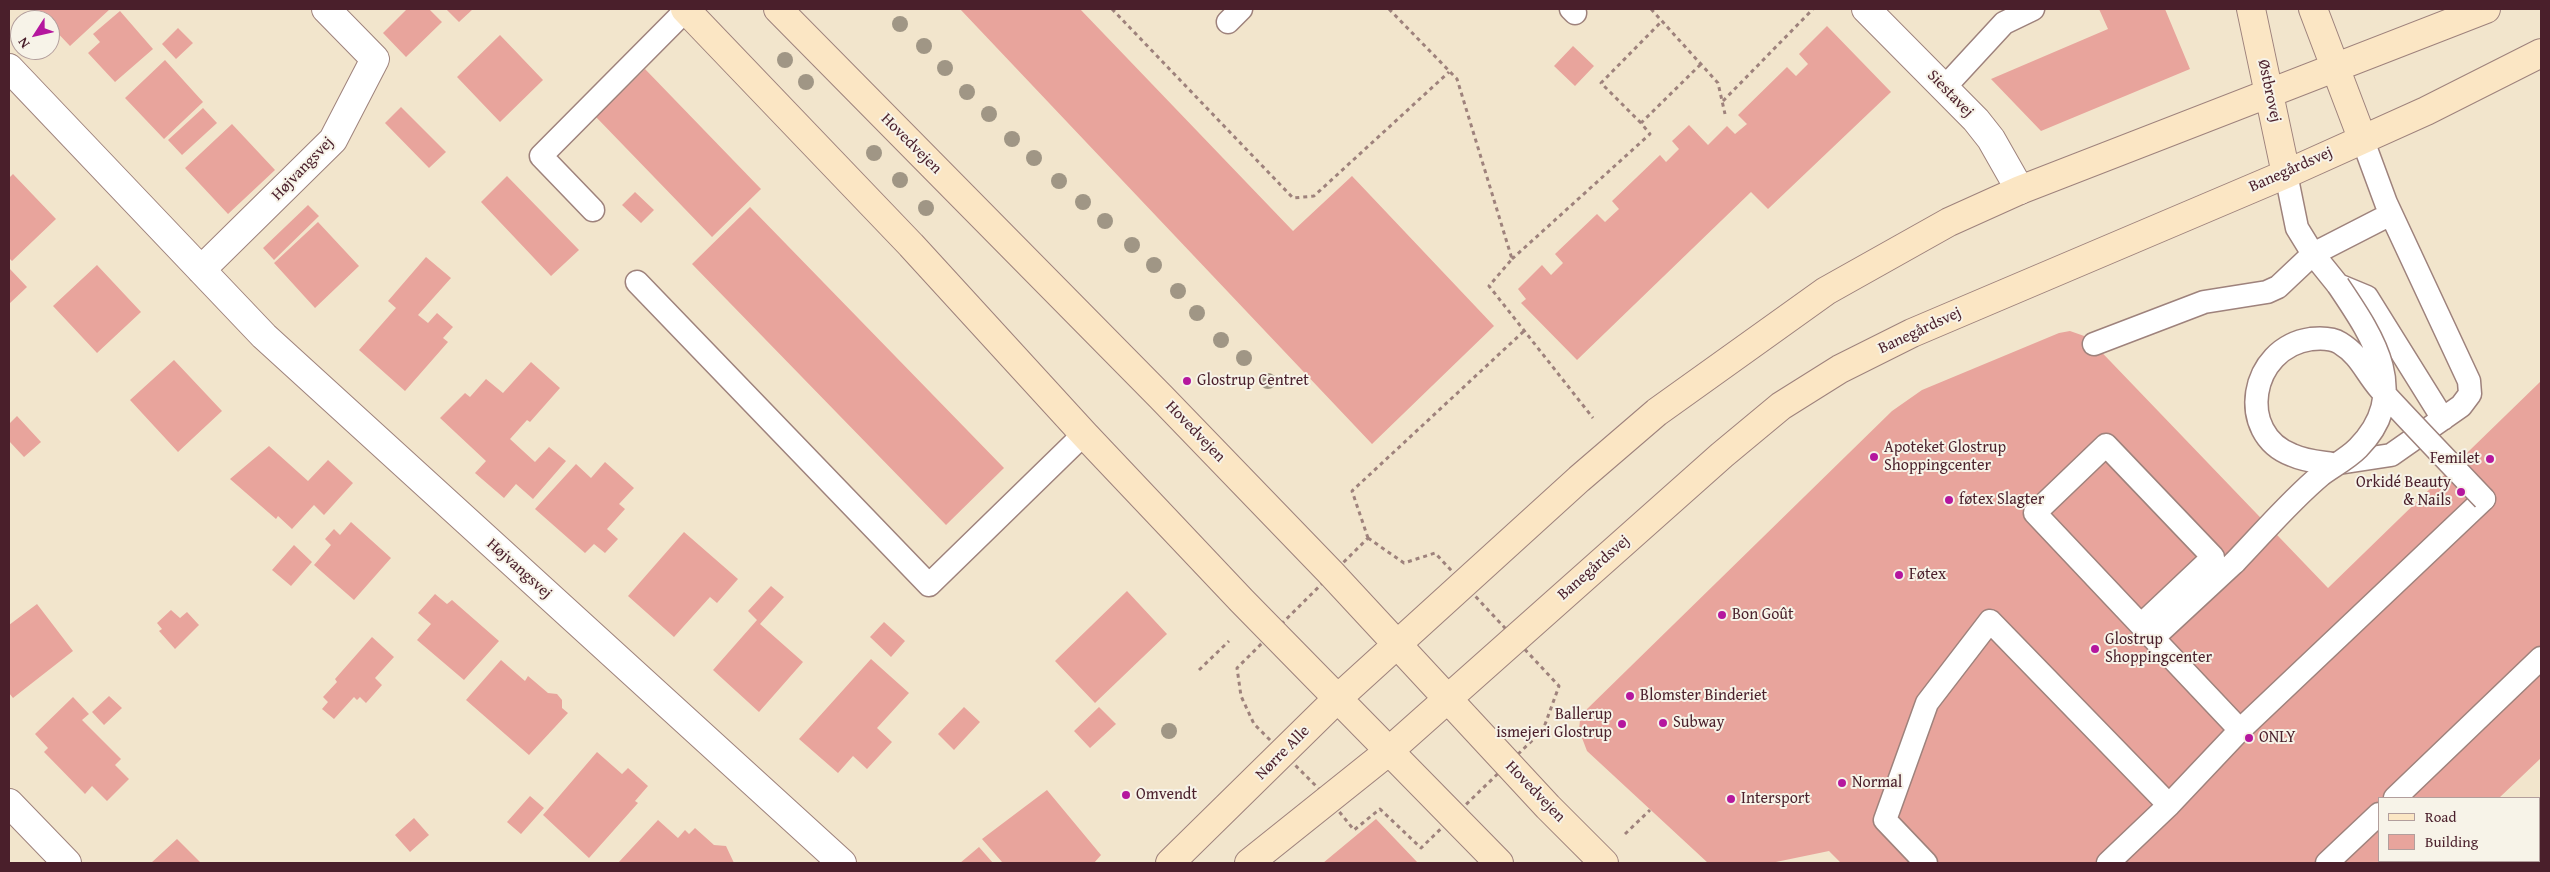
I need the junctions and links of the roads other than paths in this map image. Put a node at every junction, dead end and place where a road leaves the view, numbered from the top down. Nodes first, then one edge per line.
1 (326, 9) edge
2 (778, 9) edge
3 (1866, 9) edge
4 (2033, 9) edge
5 (2251, 9) edge
6 (2313, 9) edge
7 (2486, 9) edge
8 (686, 10) edge
9 (2541, 53) edge
10 (2334, 66) junction
11 (9, 68) edge
12 (1944, 88) junction
13 (2269, 93) junction
14 (2362, 138) junction
15 (2286, 174) junction
16 (2020, 190) junction
17 (593, 210) dead end
18 (2391, 214) junction
19 (2313, 254) junction
20 (201, 270) junction
21 (637, 282) dead end
22 (2338, 285) junction
23 (2094, 344) dead end
24 (2443, 419) junction
25 (1084, 434) junction
26 (2147, 632) junction
27 (1396, 644) junction
28 (2541, 658) edge
29 (1447, 698) junction
30 (1337, 699) junction
31 (2240, 730) junction
32 (1388, 751) junction
33 (2396, 797) edge
34 (9, 803) edge
35 (2169, 805) junction
36 (2378, 815) edge
37 (67, 863) edge
38 (842, 863) edge
39 (1170, 863) edge
40 (1249, 863) edge
41 (1499, 863) edge
42 (1604, 863) edge
43 (1926, 863) edge
44 (2108, 863) edge
45 (2327, 863) edge

1 - 20 street, Højvangsvej
2 - 27 street, Hovedvejen
3 - 12 street, Siestavej
4 - 12 lane
5 - 13 street, Østbrovej
6 - 10 street
7 - 10 street
8 - 17 lane
8 - 25 street
9 - 14 street, Banegårdsvej
10 - 13 street
10 - 14 street
11 - 20 street, Højvangsvej
12 - 16 street, Siestavej
13 - 15 street, Østbrovej
13 - 16 street
14 - 15 street, Banegårdsvej
14 - 18 lane
15 - 19 lane
15 - 29 street, Banegårdsvej
16 - 27 street
18 - 19 lane
18 - 24 lane
19 - 22 lane
19 - 23 lane
20 - 38 street, Højvangsvej
21 - 25 lane
22 - 24 lane
22 - 26 lane, bridge
24 - 31 lane, bridge
25 - 30 street
26 - 26 lane
26 - 31 lane
27 - 29 street, Hovedvejen
27 - 30 street, Nørre Alle
28 - 33 lane
29 - 32 street, Banegårdsvej
29 - 42 street, Hovedvejen
30 - 32 street
30 - 39 street, Nørre Alle
31 - 35 lane
32 - 40 street
32 - 41 street
34 - 37 street
35 - 43 lane
35 - 44 lane
36 - 45 lane

